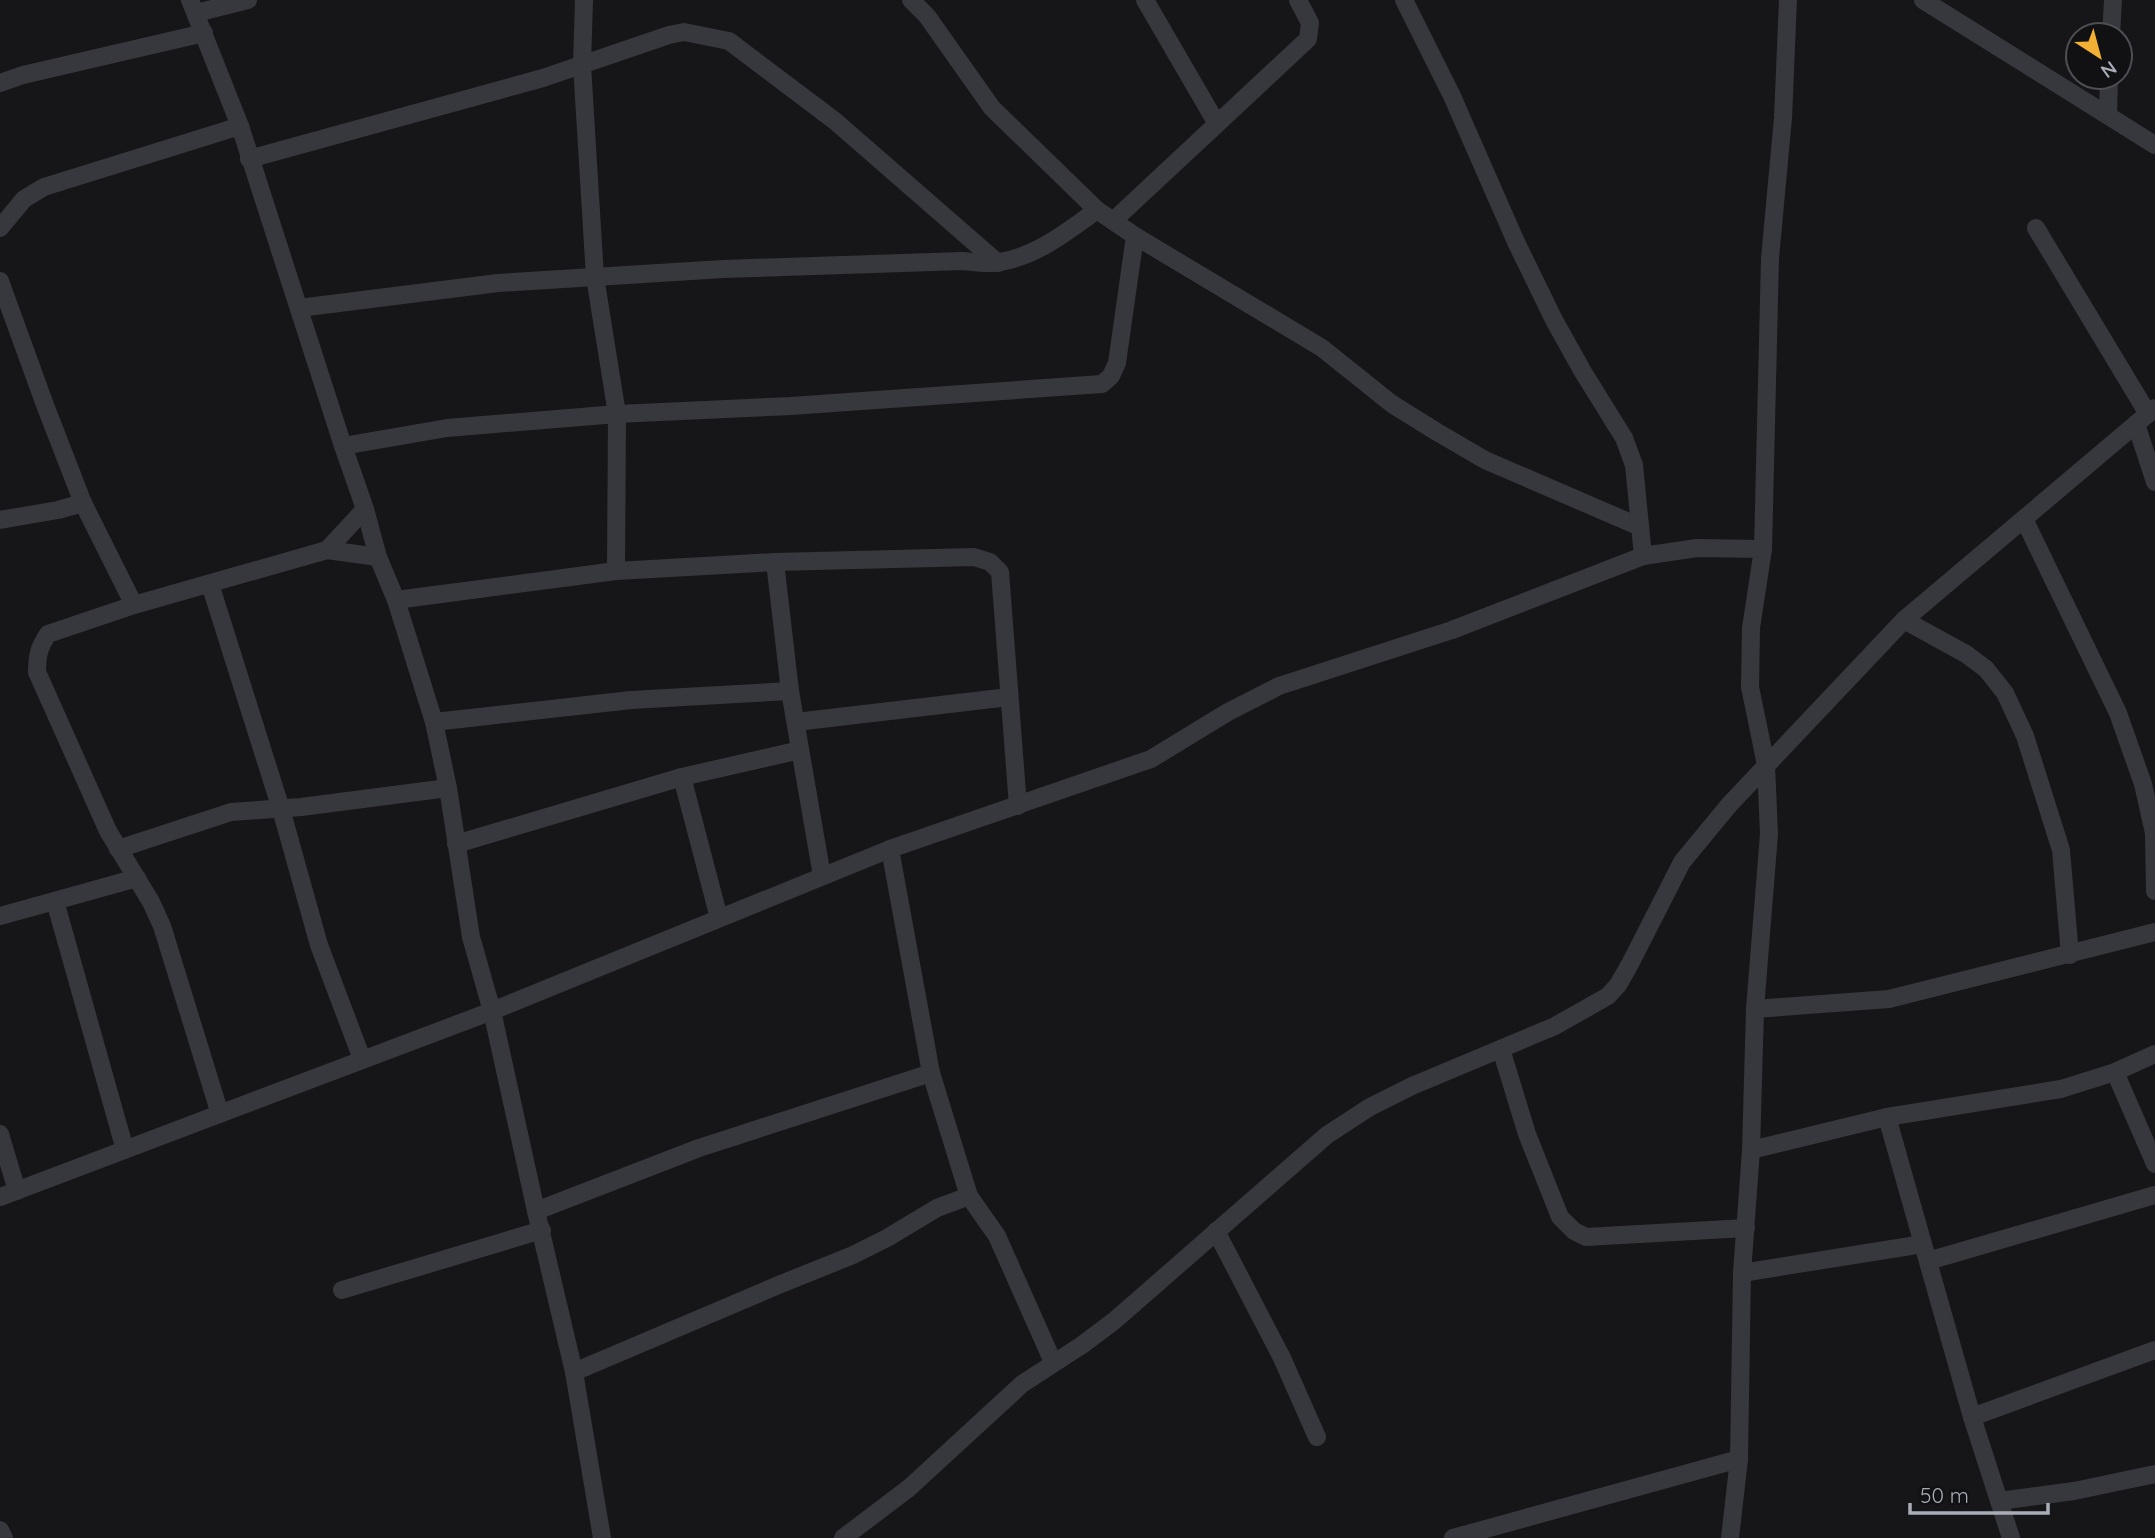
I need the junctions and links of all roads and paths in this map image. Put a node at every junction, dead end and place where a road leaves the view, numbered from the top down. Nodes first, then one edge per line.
1 (248, 0) edge
2 (584, 0) edge
3 (911, 0) edge
4 (1145, 0) edge
5 (1298, 0) edge
6 (1404, 0) edge
7 (1788, 0) edge
8 (1923, 0) edge
9 (2113, 0) edge
10 (193, 7) edge
11 (2112, 21) edge
12 (204, 33) junction
13 (582, 65) junction
14 (0, 83) edge
15 (2109, 91) edge
16 (2108, 115) junction
17 (1217, 124) junction
18 (240, 126) junction
19 (2155, 145) edge
20 (249, 159) junction
21 (1097, 210) junction
22 (1113, 221) junction
23 (0, 228) edge
24 (2036, 228) dead end
25 (1135, 236) junction
26 (998, 263) junction
27 (595, 277) junction
28 (0, 281) edge
29 (299, 308) junction
30 (617, 414) junction
31 (2146, 415) edge
32 (343, 446) junction
33 (2155, 482) edge
34 (83, 503) junction
35 (365, 509) junction
36 (2024, 519) junction
37 (0, 520) edge
38 (1638, 526) junction
39 (1763, 549) junction
40 (327, 550) junction
41 (1643, 556) junction
42 (378, 557) junction
43 (775, 562) junction
44 (616, 571) junction
45 (210, 584) junction
46 (396, 600) junction
47 (134, 605) junction
48 (1904, 620) junction
49 (790, 691) junction
50 (1009, 697) junction
51 (434, 722) junction
52 (796, 722) junction
53 (800, 750) junction
54 (1766, 765) junction
55 (682, 777) junction
56 (448, 788) junction
57 (1018, 806) junction
58 (281, 809) junction
59 (456, 844) junction
60 (118, 849) junction
61 (890, 849) junction
62 (822, 876) junction
63 (137, 878) junction
64 (2155, 891) edge
65 (55, 901) junction
66 (0, 916) edge
67 (719, 918) junction
68 (2155, 932) edge
69 (2070, 955) junction
70 (1755, 1009) junction
71 (492, 1011) junction
72 (1501, 1049) junction
73 (2155, 1054) edge
74 (362, 1059) junction
75 (2115, 1072) junction
76 (931, 1073) junction
77 (220, 1114) junction
78 (1887, 1117) junction
79 (0, 1135) edge
80 (125, 1150) junction
81 (1751, 1150) junction
82 (2155, 1164) edge
83 (8, 1194) edge
84 (2155, 1195) edge
85 (969, 1196) junction
86 (536, 1211) junction
87 (1746, 1228) junction
88 (542, 1230) junction
89 (1216, 1231) junction
90 (1926, 1252) junction
91 (1742, 1273) junction
92 (342, 1290) dead end
93 (2155, 1350) edge
94 (1053, 1362) junction
95 (574, 1372) junction
96 (1972, 1417) junction
97 (1317, 1437) dead end
98 (1739, 1460) junction
99 (2155, 1474) edge
100 (1999, 1501) junction
101 (602, 1538) edge
102 (843, 1538) edge
103 (1453, 1538) edge
104 (1730, 1538) edge
105 (2011, 1538) edge

1 - 10 street
2 - 13 street
3 - 21 street
4 - 17 street
5 - 17 street
6 - 38 street
7 - 39 street
8 - 16 street
9 - 11 street
10 - 12 street
12 - 14 street
12 - 18 street
13 - 20 street
13 - 26 street
13 - 27 street
15 - 16 street
16 - 19 street
17 - 22 street
18 - 20 street
18 - 23 street
20 - 29 street
21 - 22 street
21 - 26 street
22 - 25 street
24 - 31 street
25 - 30 street
25 - 38 street
26 - 27 street
27 - 29 street
27 - 30 street
28 - 34 street
29 - 32 street
30 - 32 street
30 - 44 street
31 - 33 street
31 - 36 street
32 - 35 street
34 - 37 street
34 - 47 street
35 - 40 street
35 - 42 street
36 - 48 street
36 - 64 street
38 - 41 street
39 - 41 street
39 - 54 street
40 - 42 street
40 - 45 street
41 - 57 street
42 - 46 street
43 - 44 street
43 - 49 street
43 - 50 street
44 - 46 street
45 - 47 street
45 - 58 street
46 - 51 street
47 - 60 street
48 - 54 street
48 - 69 street
49 - 51 street
49 - 52 street
50 - 52 street
50 - 57 street
51 - 56 street
52 - 53 street
53 - 55 street
53 - 62 street
54 - 70 street
54 - 72 street
55 - 59 street
55 - 67 street
56 - 58 street
56 - 59 street
57 - 61 street
58 - 60 street
58 - 74 street
59 - 71 street
60 - 63 street
61 - 62 street
61 - 76 street
62 - 67 street
63 - 65 street
63 - 77 street
65 - 66 street
65 - 80 street
67 - 71 street
68 - 69 street
69 - 70 street
70 - 81 street
71 - 74 street
71 - 86 street
72 - 87 street
72 - 89 street
73 - 75 street
74 - 77 street
75 - 78 street
75 - 82 street
76 - 85 street
76 - 86 street
77 - 80 street
78 - 81 street
78 - 90 street
79 - 83 street
80 - 83 street
81 - 87 street
84 - 90 street
85 - 94 street
85 - 95 street
86 - 88 street
87 - 91 street
88 - 92 street
88 - 95 street
89 - 94 street
89 - 97 street
90 - 91 street
90 - 96 street
91 - 98 street
93 - 96 street
94 - 102 street
95 - 101 street
96 - 100 street
98 - 103 street
98 - 104 street
99 - 100 street
100 - 105 street

